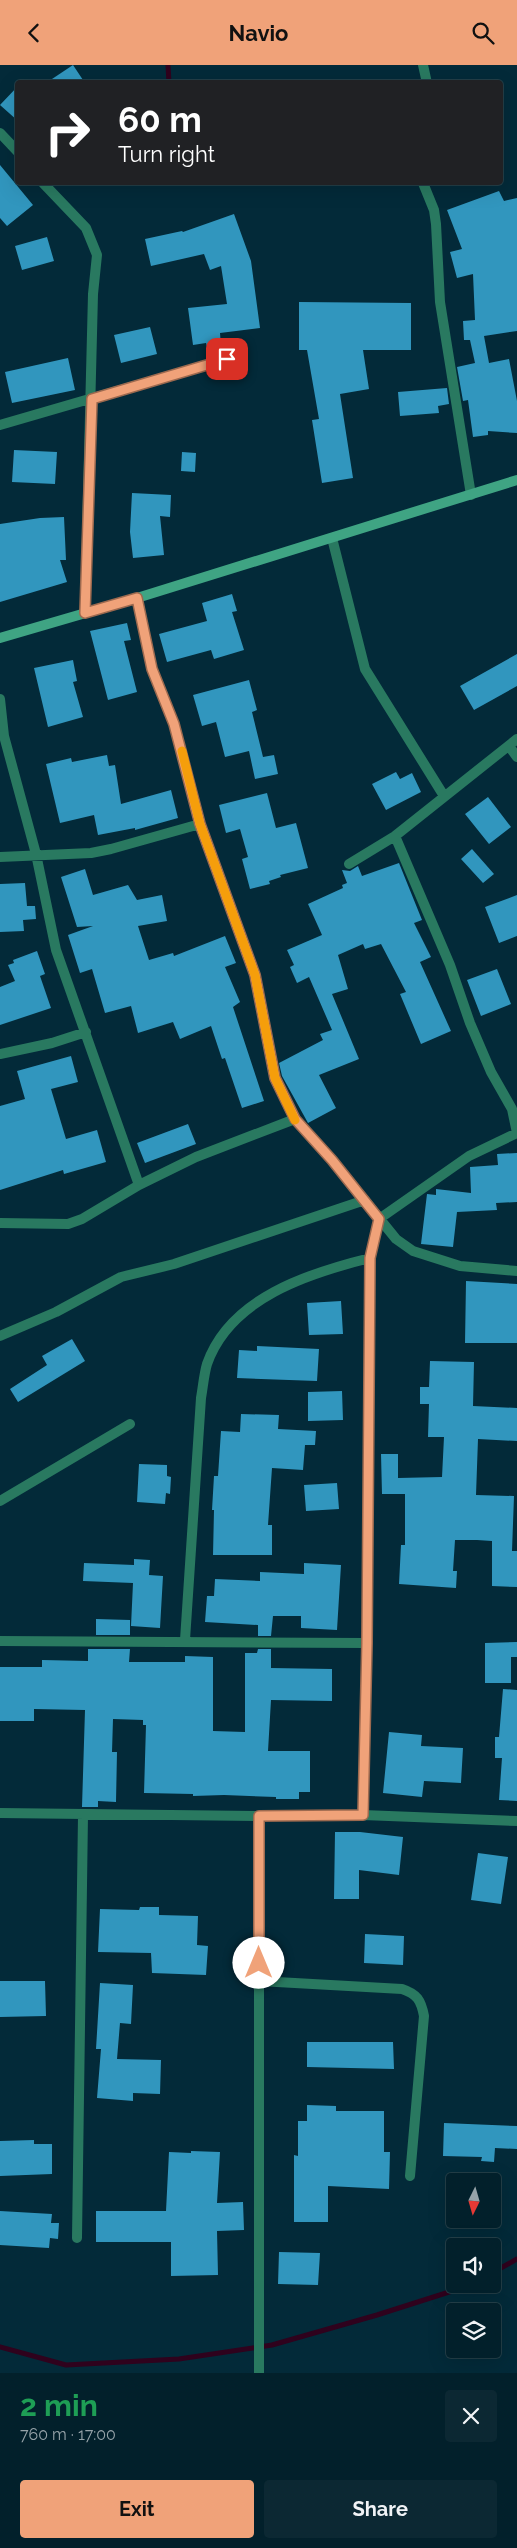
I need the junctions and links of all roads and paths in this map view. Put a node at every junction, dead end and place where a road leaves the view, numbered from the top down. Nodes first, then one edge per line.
1 (423, 65) edge
2 (426, 80) edge
3 (0, 133) edge
4 (15, 149) edge
5 (45, 185) edge
6 (425, 185) edge
7 (227, 359) dead end
8 (92, 399) junction
9 (0, 425) edge
10 (517, 480) edge
11 (471, 495) junction
12 (332, 537) junction
13 (137, 598) junction
14 (85, 613) junction
15 (0, 637) edge
16 (0, 699) edge
17 (513, 742) edge
18 (517, 757) edge
19 (444, 797) junction
20 (200, 824) junction
21 (395, 836) junction
22 (36, 854) junction
23 (0, 857) edge
24 (349, 864) dead end
25 (86, 1032) junction
26 (0, 1054) edge
27 (295, 1119) junction
28 (517, 1133) edge
29 (139, 1185) junction
30 (365, 1200) junction
31 (379, 1219) junction
32 (0, 1223) edge
33 (370, 1258) junction
34 (517, 1271) edge
35 (0, 1337) edge
36 (130, 1424) dead end
37 (0, 1501) edge
38 (0, 1641) edge
39 (185, 1641) junction
40 (367, 1643) junction
41 (0, 1813) edge
42 (83, 1815) junction
43 (363, 1815) junction
44 (259, 1816) junction
45 (517, 1821) edge
46 (259, 1981) junction
47 (410, 2176) dead end
48 (77, 2238) dead end
49 (259, 2373) edge

1 - 2 street
3 - 4 street
5 - 8 street
6 - 11 street
7 - 8 street
8 - 9 street
8 - 14 street
10 - 11 main road
11 - 12 main road
12 - 13 main road
12 - 19 street
13 - 14 main road
13 - 20 street
14 - 15 main road
16 - 22 street
17 - 18 street
17 - 19 street
19 - 21 street
20 - 22 street
20 - 27 street
21 - 24 street
21 - 28 street
22 - 23 street
22 - 25 street
25 - 26 street
25 - 29 street
27 - 29 street
27 - 30 street
28 - 31 street
29 - 32 street
30 - 31 street
30 - 35 street
31 - 33 street
31 - 34 street
33 - 39 street
33 - 40 street
36 - 37 street
38 - 39 street
39 - 40 street
40 - 43 street
41 - 42 street
42 - 44 street
42 - 48 street
43 - 44 street
43 - 45 street
44 - 46 street
46 - 47 street
46 - 49 street

